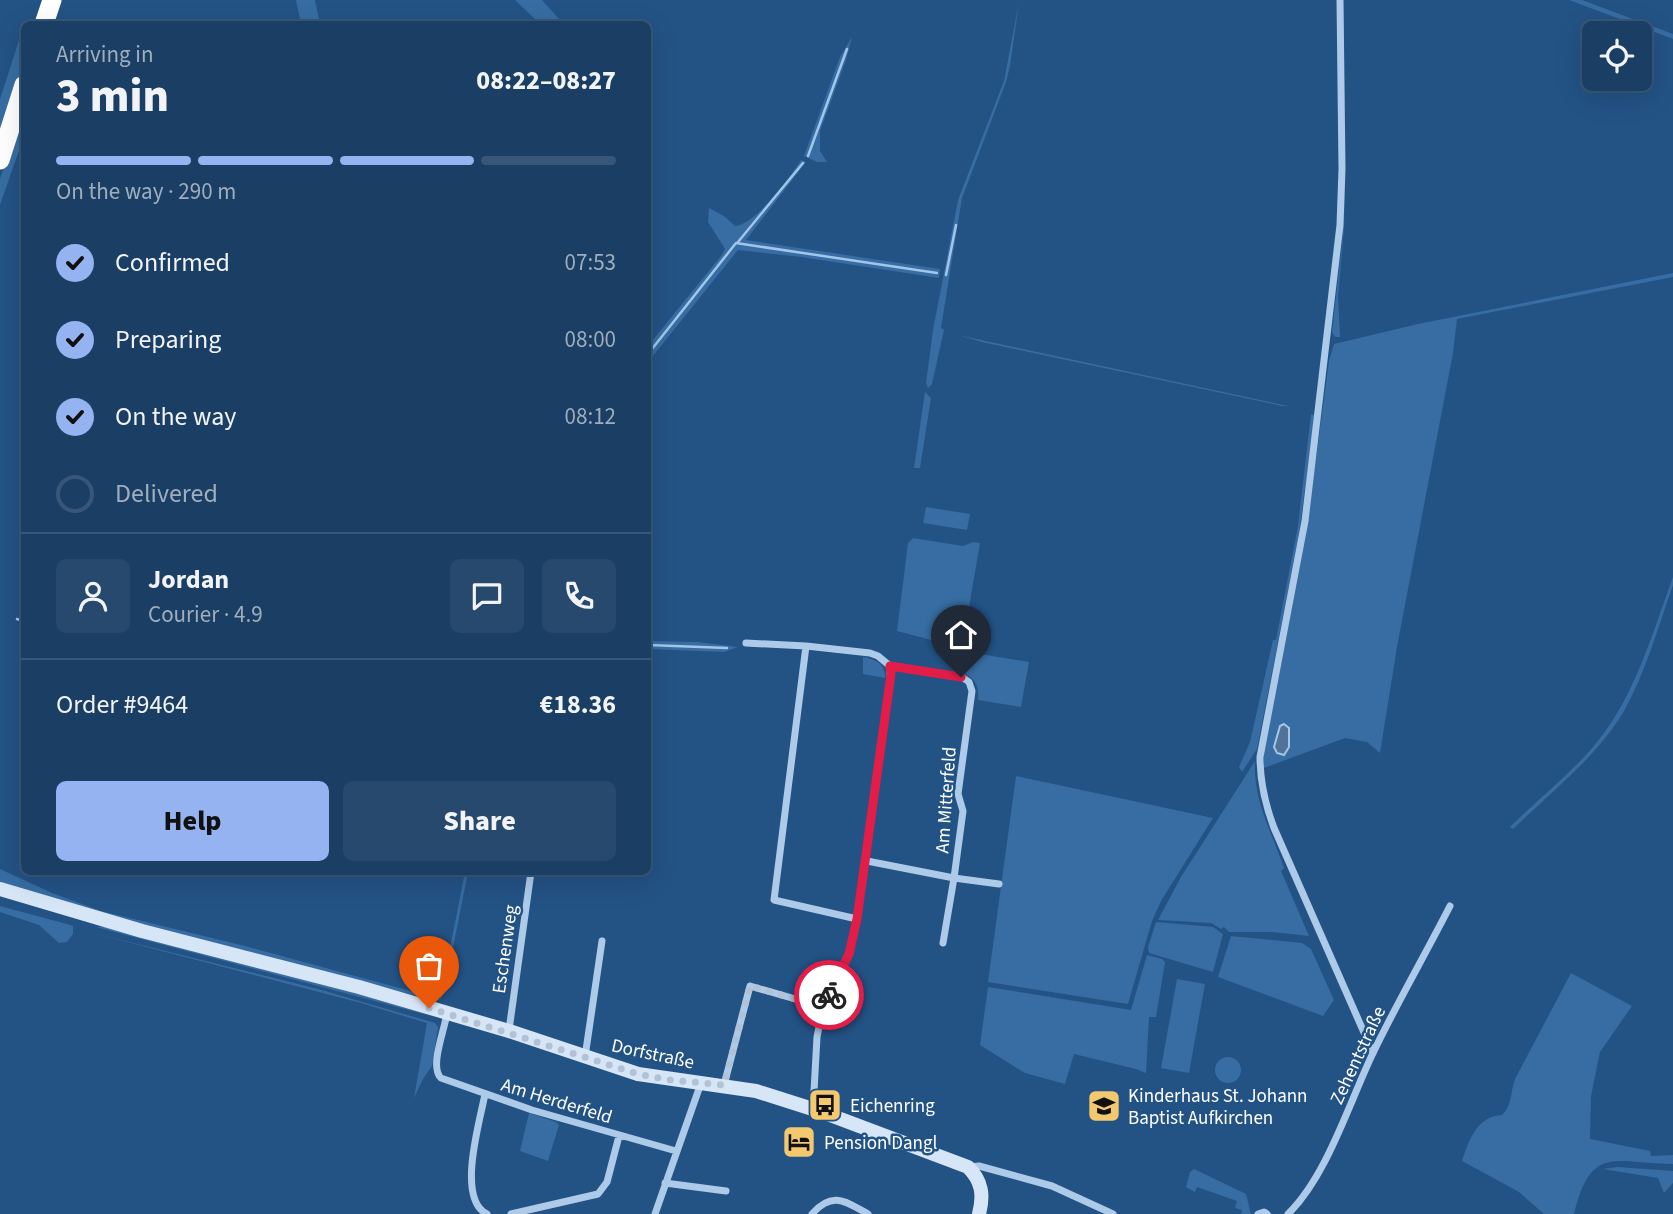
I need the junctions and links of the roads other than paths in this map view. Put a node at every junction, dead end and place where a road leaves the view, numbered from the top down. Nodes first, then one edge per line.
1 (52, 0) edge
2 (1339, 0) edge
3 (45, 21) edge
4 (21, 94) edge
5 (0, 160) edge
6 (746, 643) dead end
7 (806, 646) junction
8 (890, 666) junction
9 (867, 861) junction
10 (531, 875) edge
11 (954, 878) junction
12 (999, 884) dead end
13 (0, 889) edge
14 (1450, 906) dead end
15 (857, 919) junction
16 (602, 941) dead end
17 (943, 943) dead end
18 (823, 1007) junction
19 (447, 1013) junction
20 (509, 1031) junction
21 (1373, 1053) junction
22 (584, 1057) junction
23 (701, 1083) junction
24 (724, 1085) junction
25 (485, 1094) junction
26 (813, 1109) junction
27 (619, 1136) junction
28 (676, 1151) junction
29 (968, 1167) junction
30 (999, 1172) junction
31 (978, 1179) junction
32 (665, 1183) junction
33 (726, 1191) dead end
34 (478, 1212) edge
35 (487, 1214) edge
36 (510, 1214) edge
37 (655, 1214) edge
38 (812, 1214) edge
39 (868, 1214) edge
40 (979, 1214) edge
41 (1113, 1214) edge
42 (1258, 1214) edge
43 (1268, 1214) edge
44 (1288, 1214) edge

1 - 3 highway
2 - 21 street
4 - 5 highway
6 - 7 street
7 - 8 street
7 - 15 street
8 - 9 street
8 - 11 street, Am Mitterfeld
9 - 11 street, Am Mitterfeld
9 - 15 street
10 - 20 street, Eschenweg
11 - 12 street, Am Mitterfeld
11 - 17 street, Am Mitterfeld
13 - 19 street, Dorfstraße
14 - 21 street, Zehentstraße
15 - 18 street
16 - 22 street
18 - 24 street
18 - 26 street
19 - 20 street, Dorfstraße
19 - 25 street, Am Herderfeld
20 - 22 street, Dorfstraße
21 - 44 street, Zehentstraße
22 - 23 street, Dorfstraße
23 - 24 street, Dorfstraße
23 - 28 street
24 - 26 street, Dorfstraße
25 - 27 street, Am Herderfeld
25 - 34 street, Am Herderfeld
26 - 29 street, Dorfstraße
27 - 28 street, Am Herderfeld
27 - 36 street, Am Herderfeld
28 - 32 street
29 - 30 street
29 - 31 street, Dorfstraße
30 - 31 street
30 - 41 street
31 - 40 street
32 - 33 street
32 - 37 street
34 - 35 street, Am Herderfeld
38 - 39 street
42 - 43 street

